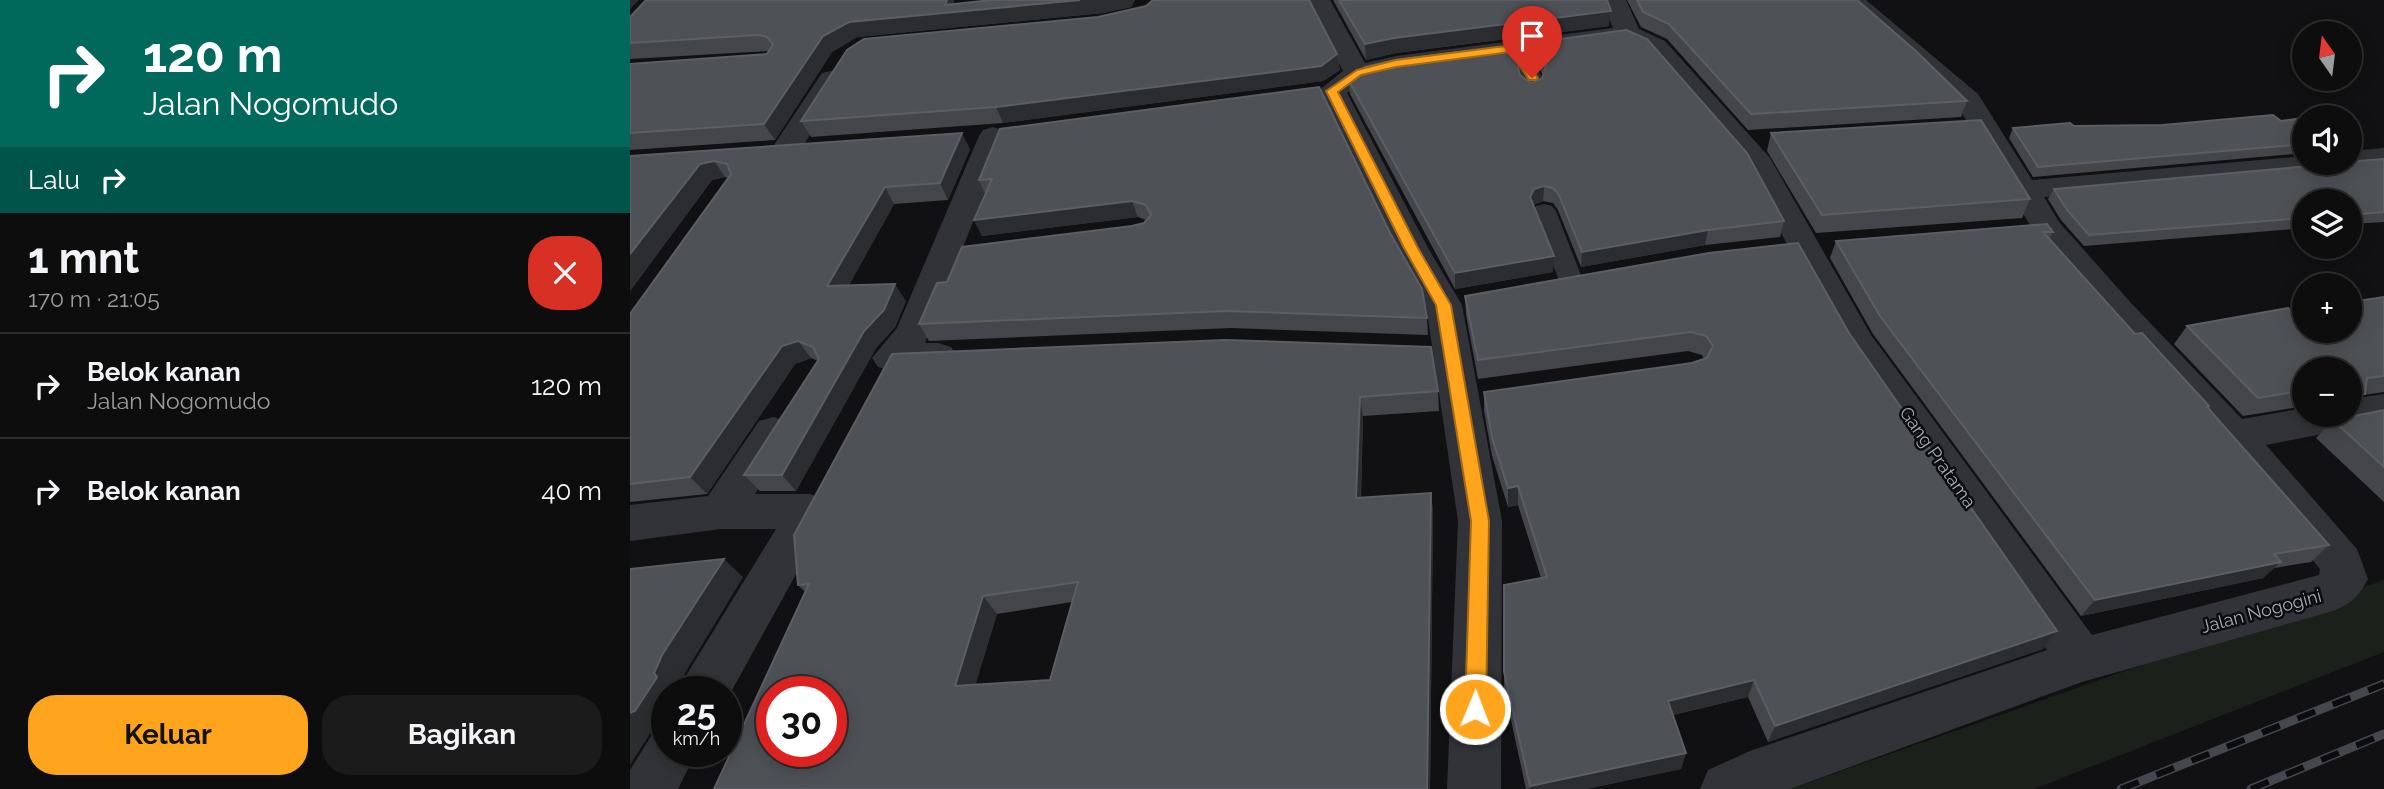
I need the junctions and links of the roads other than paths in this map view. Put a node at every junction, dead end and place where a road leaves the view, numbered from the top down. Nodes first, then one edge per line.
1 (1318, 0) edge
2 (1614, 0) edge
3 (1852, 0) edge
4 (1628, 34) junction
5 (1513, 48) junction
6 (844, 59) edge
7 (1332, 86) junction
8 (1532, 89) edge
9 (991, 136) dead end
10 (786, 151) edge
11 (2384, 157) edge
12 (2362, 159) edge
13 (2292, 166) edge
14 (2022, 190) junction
15 (1544, 211) dead end
16 (1572, 283) edge
17 (1412, 350) edge
18 (1451, 352) junction
19 (973, 354) edge
20 (904, 357) junction
21 (1499, 392) edge
22 (872, 393) edge
23 (795, 398) edge
24 (1459, 398) junction
25 (2384, 408) edge
26 (2362, 412) edge
27 (2292, 425) edge
28 (2234, 436) junction
29 (721, 512) junction
30 (630, 523) edge
31 (2082, 660) junction
32 (714, 676) edge
33 (662, 767) edge
34 (649, 789) edge
35 (1474, 789) edge
36 (1727, 789) edge

1 - 7 street
2 - 4 street
3 - 14 street, Jalan Nogogini
4 - 5 street
4 - 31 street, Gang Pratama
5 - 7 street
5 - 8 lane
6 - 10 street
7 - 18 street
9 - 20 street
11 - 12 street
13 - 14 street
14 - 28 street, Jalan Nogogini
15 - 16 lane
17 - 18 street
18 - 24 street
19 - 20 street
20 - 22 street
21 - 24 street
23 - 29 street
24 - 35 street
25 - 26 street
27 - 28 street
28 - 31 street, Jalan Nogogini
29 - 30 street
29 - 32 street
31 - 36 street, Jalan Nogogini
33 - 34 street

